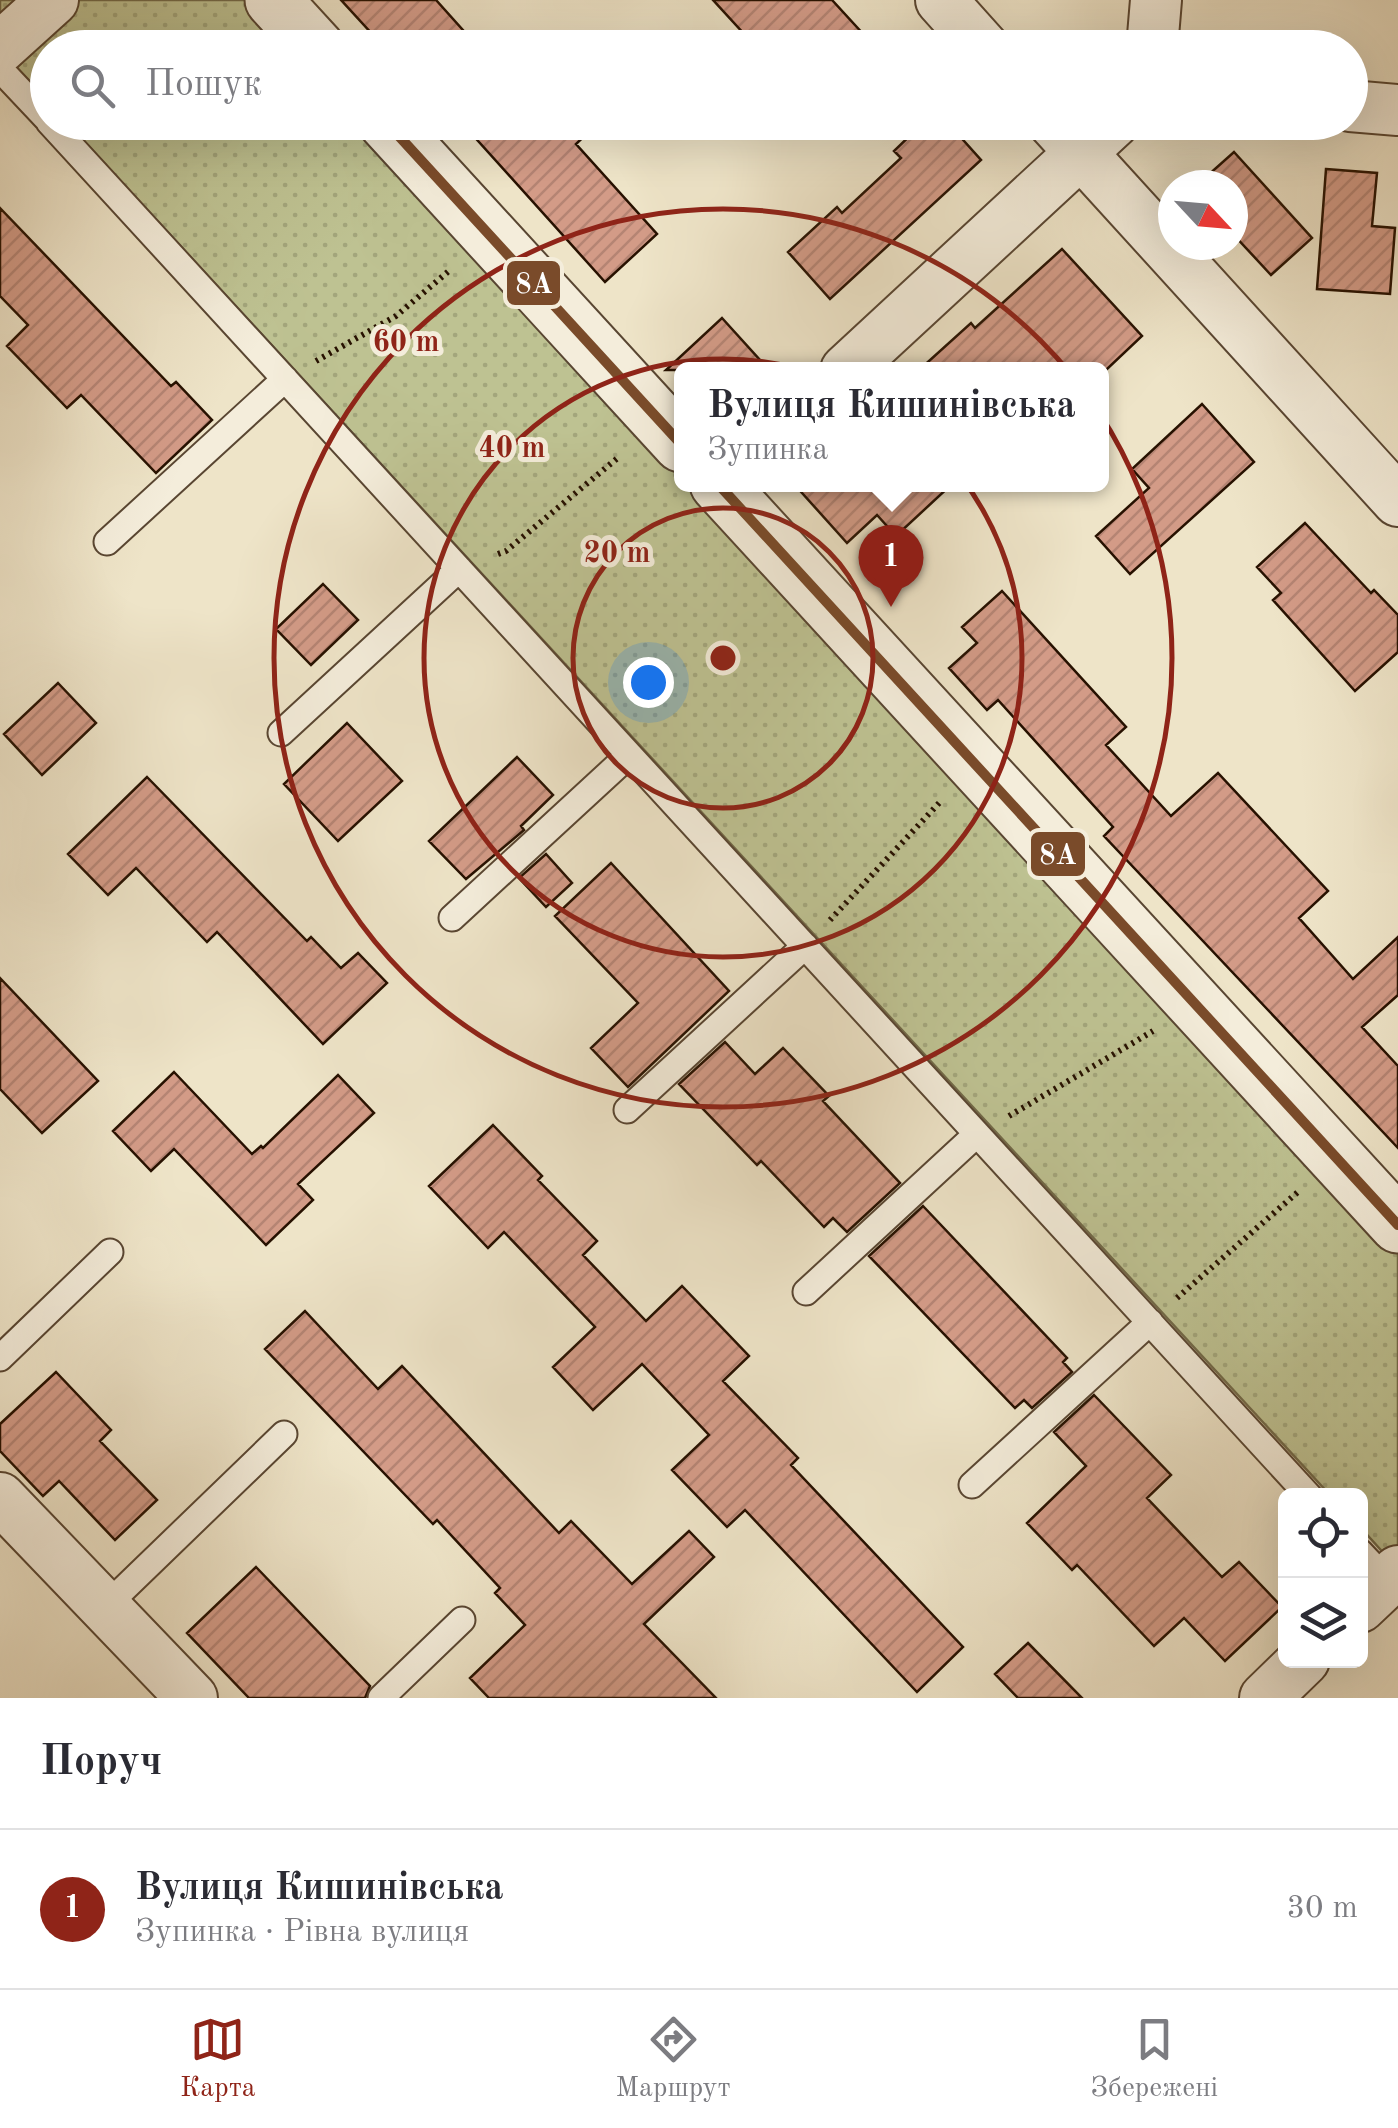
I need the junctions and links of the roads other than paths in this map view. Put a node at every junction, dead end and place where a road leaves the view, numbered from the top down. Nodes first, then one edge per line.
1 (53, 0) edge
2 (274, 0) edge
3 (941, 0) edge
4 (1156, 0) edge
5 (301, 30) edge
6 (968, 30) edge
7 (1154, 30) edge
8 (0, 48) edge
9 (0, 69) edge
10 (30, 102) edge
11 (1368, 108) edge
12 (1398, 110) edge
13 (65, 140) edge
14 (402, 140) edge
15 (1076, 140) edge
16 (1089, 140) edge
17 (854, 362) edge
18 (284, 378) junction
19 (671, 433) edge
20 (726, 492) edge
21 (1398, 501) edge
22 (107, 542) dead end
23 (459, 569) junction
24 (281, 733) dead end
25 (629, 755) junction
26 (452, 918) dead end
27 (805, 946) junction
28 (628, 1110) dead end
29 (978, 1134) junction
30 (1398, 1225) edge
31 (110, 1252) dead end
32 (806, 1292) dead end
33 (1150, 1322) junction
34 (0, 1358) edge
35 (284, 1434) dead end
36 (972, 1485) dead end
37 (1302, 1488) edge
38 (0, 1498) edge
39 (105, 1607) junction
40 (462, 1620) dead end
41 (1296, 1668) edge
42 (192, 1698) edge
43 (381, 1698) edge
44 (1265, 1698) edge

1 - 8 street
2 - 5 street
3 - 6 street
4 - 7 street
9 - 10 lane
11 - 12 street
13 - 18 lane
14 - 19 street
15 - 17 street
16 - 21 street
18 - 22 lane
18 - 23 lane
20 - 30 street
23 - 24 lane
23 - 25 lane
25 - 26 lane
25 - 27 lane
27 - 28 lane
27 - 29 lane
29 - 32 lane
29 - 33 lane
31 - 34 lane
33 - 36 lane
33 - 37 lane
35 - 39 lane
38 - 39 street
39 - 42 street
40 - 43 lane
41 - 44 street

